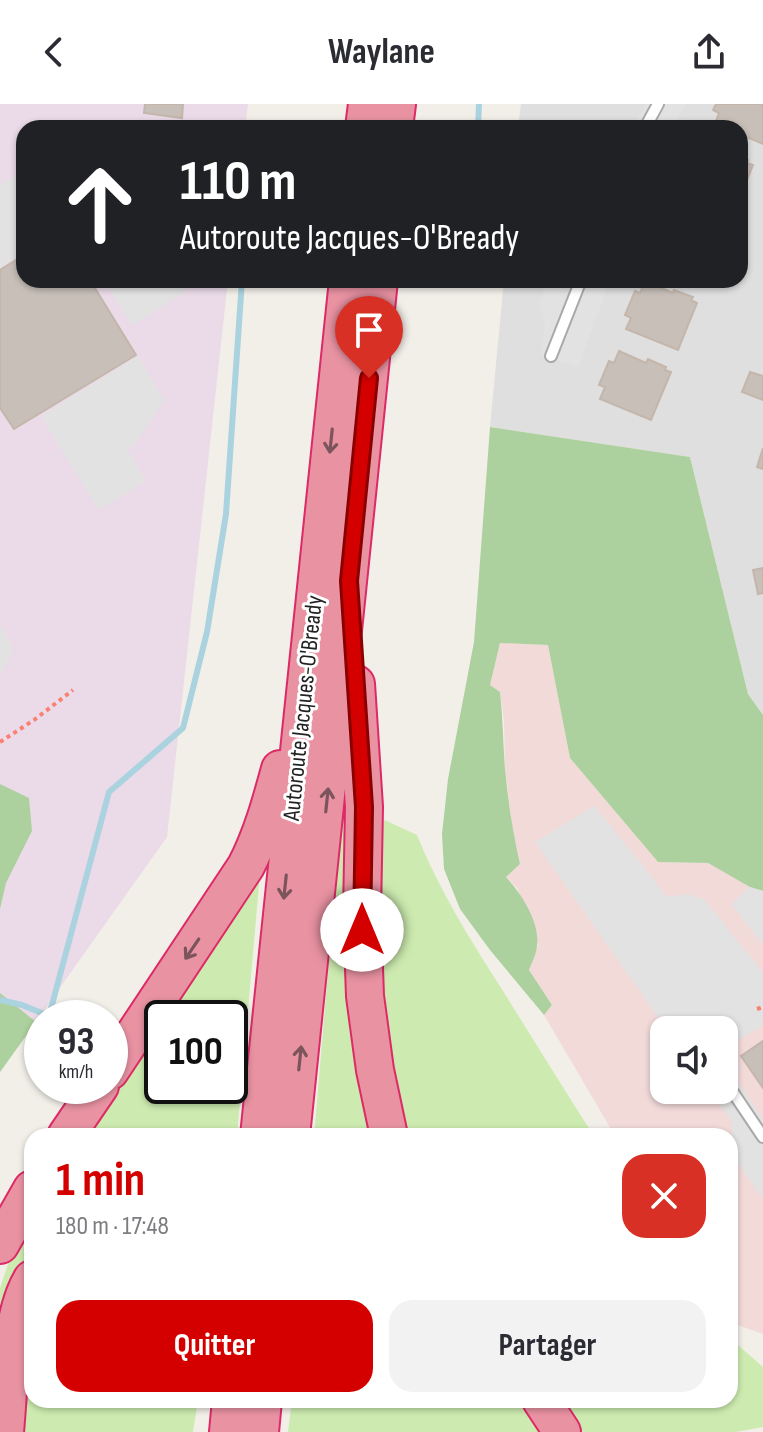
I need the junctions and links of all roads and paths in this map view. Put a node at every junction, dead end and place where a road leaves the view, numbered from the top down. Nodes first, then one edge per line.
1 (347, 288) edge
2 (378, 288) edge
3 (578, 288) edge
4 (551, 356) dead end
5 (349, 581) junction
6 (310, 643) junction
7 (73, 690) dead end
8 (0, 742) edge
9 (128, 1044) edge
10 (738, 1100) edge
11 (88, 1104) edge
12 (71, 1128) edge
13 (260, 1128) edge
14 (292, 1128) edge
15 (387, 1128) edge
16 (763, 1137) edge
17 (24, 1203) edge
18 (0, 1245) edge
19 (24, 1296) edge
20 (224, 1408) edge
21 (230, 1408) edge
22 (262, 1408) edge
23 (546, 1408) edge
24 (5, 1432) edge
25 (227, 1432) edge
26 (260, 1432) edge
27 (562, 1432) edge

1 -> 6 highway, Autoroute Jacques-O'Bready
2 - 5 highway, Autoroute Jacques-O'Bready
3 - 4 lane
14 -> 5 highway, Autoroute Jacques-O'Bready
5 - 15 highway
6 -> 9 highway
6 -> 13 highway, Autoroute Jacques-O'Bready
7 - 8 path
10 - 16 lane
11 - 12 highway
17 - 18 highway
19 - 24 highway
20 - 25 highway
21 - 25 highway
22 - 26 highway
23 - 27 highway

